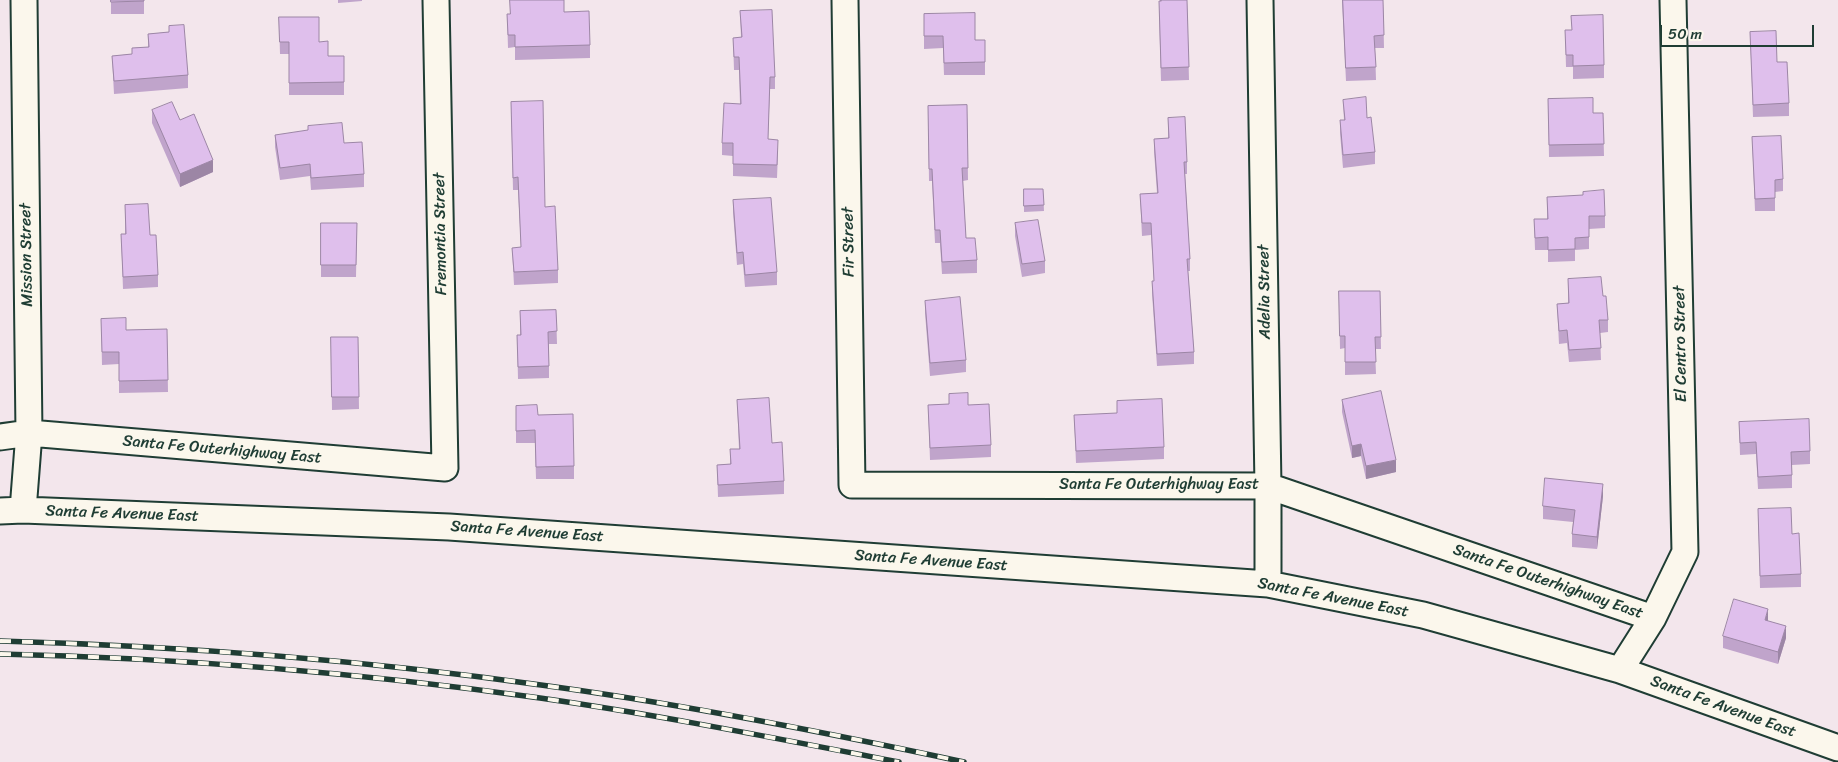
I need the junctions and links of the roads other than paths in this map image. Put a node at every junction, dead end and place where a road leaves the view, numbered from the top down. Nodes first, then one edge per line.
1 (24, 0) edge
2 (436, 0) edge
3 (845, 0) edge
4 (1260, 0) edge
5 (1673, 0) edge
6 (29, 433) junction
7 (0, 437) edge
8 (445, 468) joint
9 (852, 485) joint
10 (1268, 486) junction
11 (12, 511) edge
12 (1268, 584) junction
13 (1653, 618) junction
14 (1620, 670) junction
15 (1838, 748) edge

1 - 6 street, Mission Street
2 - 8 street, Fremontia Street
3 - 9 street, Fir Street
4 - 10 street, Adelia Street
5 - 13 street, El Centro Street
6 - 7 street, Santa Fe Outerhighway East
6 - 8 street, Santa Fe Outerhighway East
6 - 11 street, Mission Street
9 - 10 street, Santa Fe Outerhighway East
10 - 12 street, Adelia Street
10 - 13 street, Santa Fe Outerhighway East
11 - 12 street, Santa Fe Avenue East
12 - 14 street, Santa Fe Avenue East
13 - 14 street, El Centro Street
14 - 15 street, Santa Fe Avenue East

